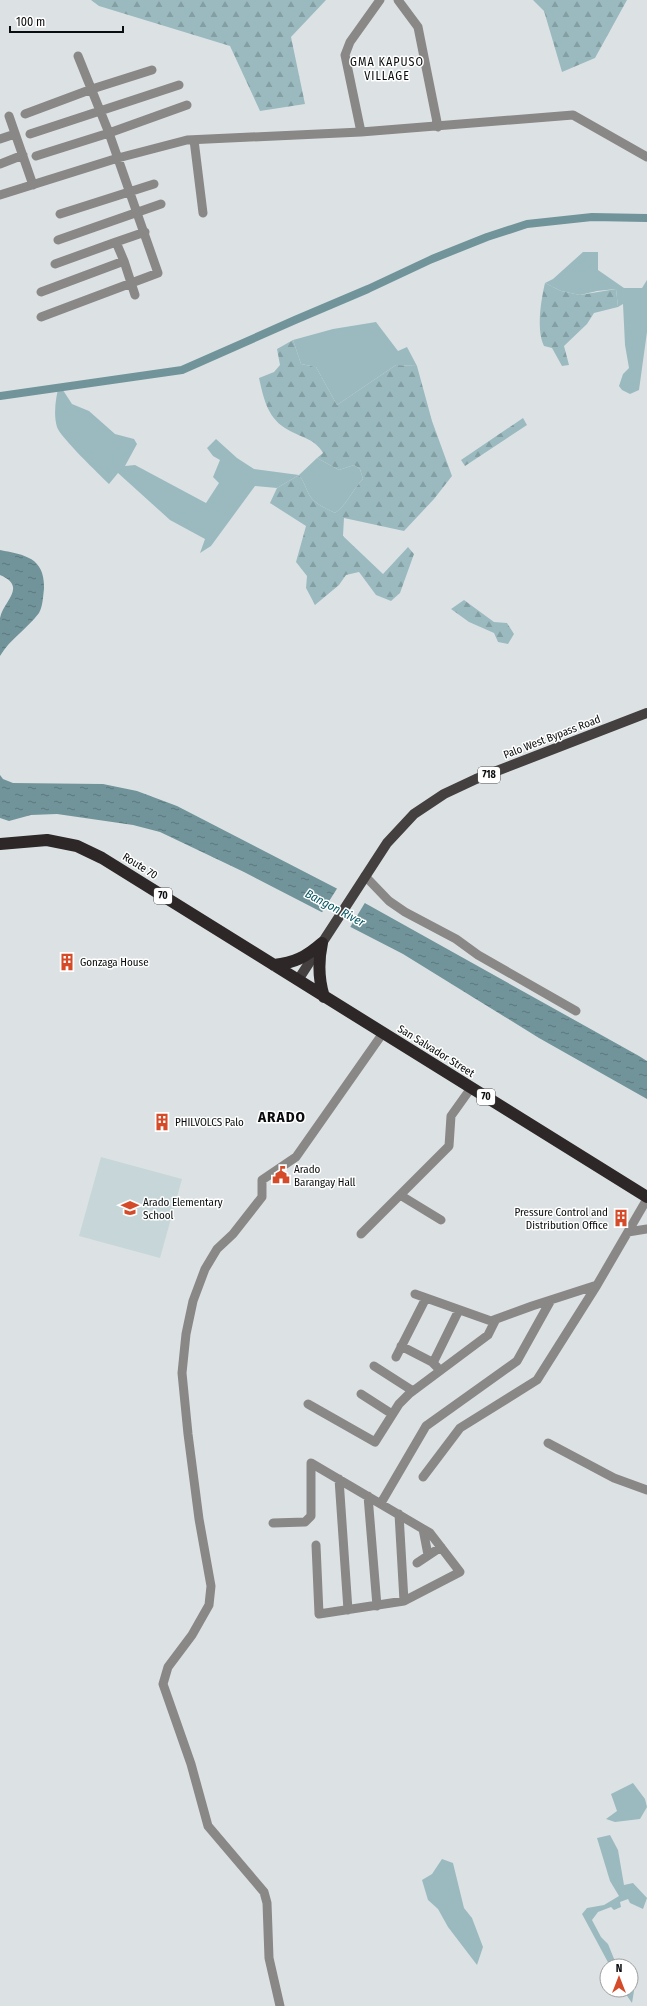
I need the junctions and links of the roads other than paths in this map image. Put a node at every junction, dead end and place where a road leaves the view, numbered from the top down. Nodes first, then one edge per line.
1 (380, 0) edge
2 (398, 0) edge
3 (78, 56) dead end
4 (152, 70) dead end
5 (179, 85) dead end
6 (92, 89) junction
7 (187, 105) dead end
8 (100, 110) junction
9 (25, 114) dead end
10 (9, 116) dead end
11 (438, 127) junction
12 (361, 132) junction
13 (109, 133) junction
14 (16, 134) junction
15 (30, 134) dead end
16 (0, 139) edge
17 (194, 140) junction
18 (23, 155) junction
19 (36, 156) dead end
20 (647, 157) edge
21 (118, 158) junction
22 (0, 164) edge
23 (154, 184) dead end
24 (33, 185) junction
25 (129, 192) junction
26 (0, 195) edge
27 (161, 204) dead end
28 (137, 212) junction
29 (203, 213) dead end
30 (60, 214) dead end
31 (145, 232) junction
32 (58, 240) dead end
33 (116, 242) junction
34 (124, 261) junction
35 (55, 264) dead end
36 (132, 284) junction
37 (41, 292) dead end
38 (135, 295) dead end
39 (41, 317) dead end
40 (647, 713) edge
41 (0, 844) edge
42 (364, 878) junction
43 (325, 938) junction
44 (274, 965) junction
45 (298, 980) junction
46 (324, 997) junction
47 (576, 1011) dead end
48 (383, 1033) junction
49 (471, 1088) junction
50 (400, 1195) junction
51 (647, 1198) edge
52 (441, 1220) dead end
53 (647, 1229) edge
54 (628, 1232) junction
55 (361, 1234) dead end
56 (598, 1285) junction
57 (415, 1294) dead end
58 (426, 1298) junction
59 (551, 1300) junction
60 (459, 1310) junction
61 (496, 1319) junction
62 (402, 1346) junction
63 (396, 1356) dead end
64 (433, 1363) junction
65 (374, 1366) dead end
66 (441, 1371) junction
67 (413, 1391) junction
68 (361, 1394) dead end
69 (308, 1404) dead end
70 (392, 1414) junction
71 (548, 1443) dead end
72 (423, 1477) dead end
73 (339, 1479) junction
74 (647, 1490) edge
75 (368, 1496) junction
76 (381, 1503) junction
77 (398, 1514) junction
78 (273, 1523) dead end
79 (423, 1529) junction
80 (316, 1545) dead end
81 (441, 1547) junction
82 (428, 1555) junction
83 (416, 1563) dead end
84 (404, 1601) junction
85 (377, 1606) junction
86 (348, 1610) junction
87 (280, 2006) edge

1 - 12 street
2 - 11 street
3 - 6 street
4 - 6 street
5 - 8 street
6 - 8 street
6 - 9 street
7 - 13 street
8 - 13 street
8 - 15 street
10 - 14 street
11 - 12 street
11 - 20 street
12 - 17 street
13 - 19 street
13 - 21 street
14 - 16 street
14 - 18 street
17 - 21 street
17 - 29 street
18 - 22 street
18 - 24 street
21 - 24 street
21 - 25 street
23 - 25 street
24 - 26 street
25 - 28 street
25 - 30 street
27 - 28 street
28 - 31 street
28 - 32 street
31 - 33 street
31 - 36 street
33 - 34 street
33 - 35 street
34 - 36 street
34 - 37 street
36 - 38 street
36 - 39 street
40 - 42 main road, Palo West Bypass Road / 718
41 - 44 highway, Route 70 / 70
42 - 43 main road, Palo West Bypass Road / 718
42 - 47 street
43 - 44 highway
43 - 45 main road, Palo West Bypass Road / 718
43 - 46 highway
44 - 45 highway, San Salvador Street / 70
45 - 46 highway, San Salvador Street / 70
46 - 48 highway, San Salvador Street / 70
48 - 49 highway, San Salvador Street / 70
48 - 87 street
49 - 50 street
49 - 51 highway, San Salvador Street / 70
50 - 52 street
50 - 55 street
51 - 54 street
53 - 54 street
54 - 56 street
56 - 59 street
56 - 72 street
57 - 58 street
58 - 60 street
58 - 62 street
59 - 61 street
59 - 76 street
60 - 61 street
60 - 64 street
61 - 66 street
62 - 63 street
62 - 64 street
64 - 66 street
65 - 67 street
66 - 67 street
67 - 70 street
68 - 70 street
69 - 70 street
71 - 74 street
73 - 75 street
73 - 78 street
73 - 86 street
75 - 76 street
75 - 85 street
76 - 77 street
77 - 79 street
77 - 84 street
79 - 81 street
79 - 82 street
80 - 86 street
81 - 82 street
81 - 84 street
82 - 83 street
84 - 85 street
85 - 86 street

